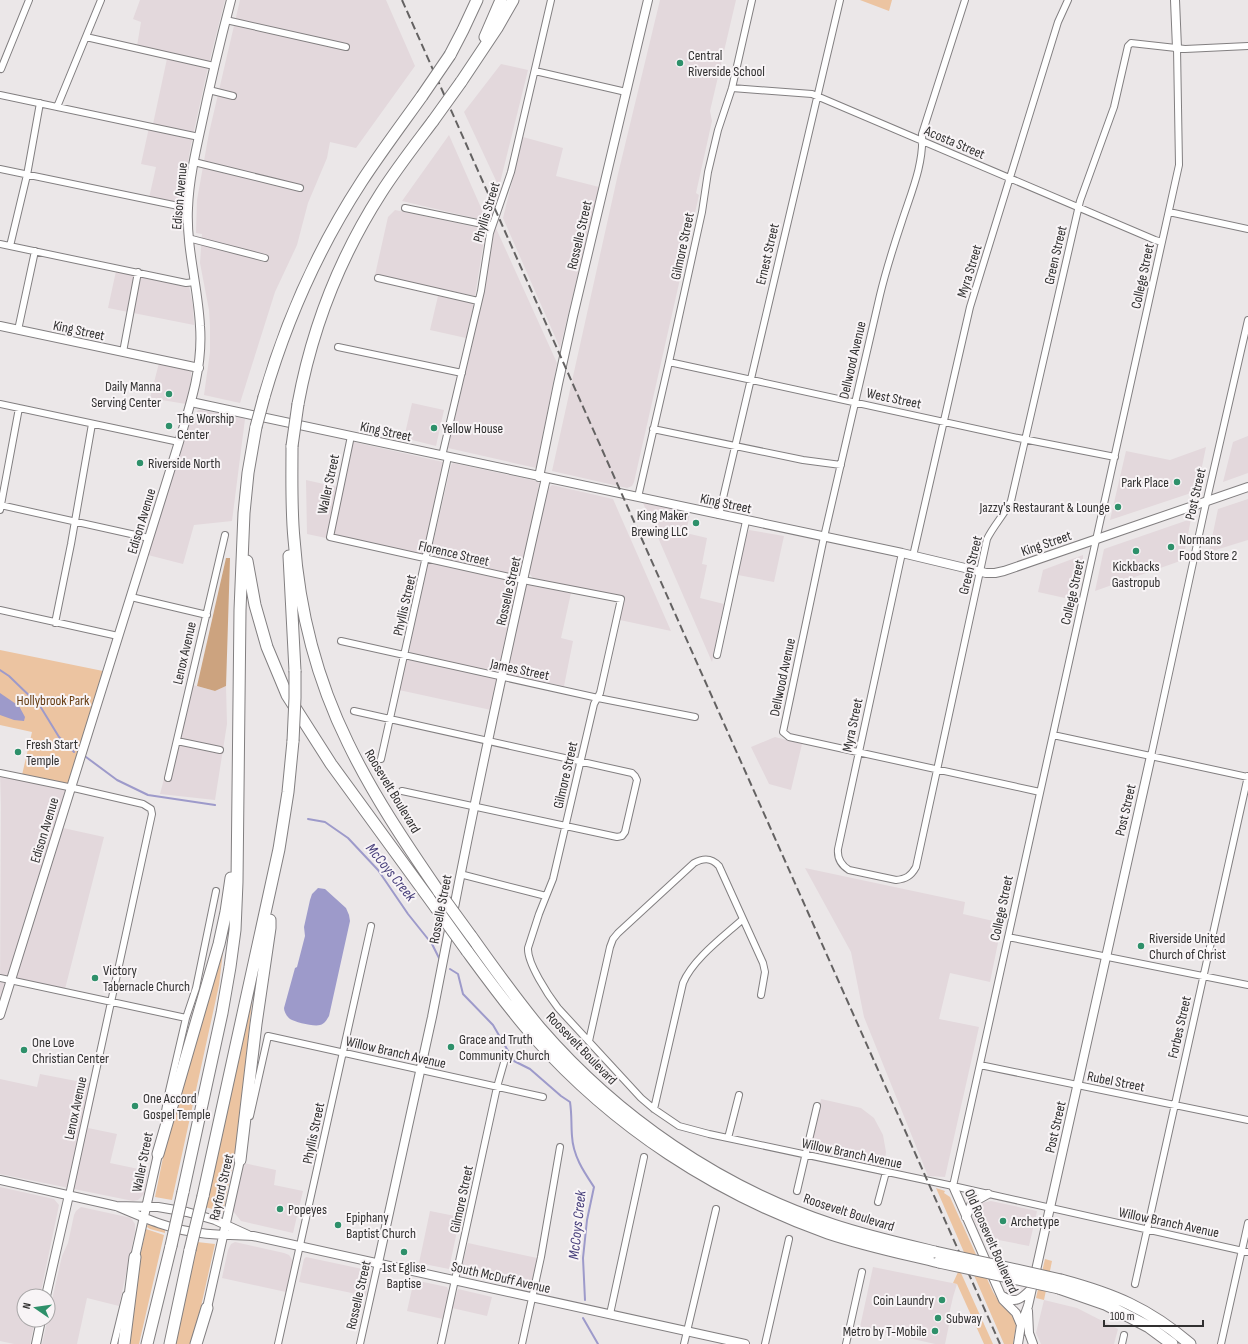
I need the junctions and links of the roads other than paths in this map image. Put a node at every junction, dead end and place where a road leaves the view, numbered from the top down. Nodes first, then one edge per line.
1 (29, 0) edge
2 (101, 0) edge
3 (231, 0) edge
4 (471, 0) edge
5 (477, 0) edge
6 (501, 0) edge
7 (513, 0) edge
8 (551, 0) edge
9 (648, 0) edge
10 (752, 0) edge
11 (840, 0) edge
12 (965, 0) edge
13 (1068, 0) edge
14 (1175, 0) edge
15 (226, 20) junction
16 (86, 37) junction
17 (1248, 46) edge
18 (346, 47) dead end
19 (1176, 48) junction
20 (450, 55) junction
21 (214, 66) junction
22 (1, 69) edge
23 (535, 71) junction
24 (461, 82) junction
25 (732, 88) junction
26 (208, 90) junction
27 (626, 92) junction
28 (0, 95) edge
29 (233, 96) dead end
30 (817, 97) junction
31 (40, 103) junction
32 (57, 107) junction
33 (199, 137) junction
34 (923, 142) junction
35 (194, 162) junction
36 (0, 169) edge
37 (26, 175) junction
38 (1010, 178) junction
39 (300, 188) dead end
40 (188, 208) junction
41 (405, 208) dead end
42 (1078, 208) junction
43 (1170, 212) junction
44 (492, 226) junction
45 (1248, 229) edge
46 (188, 238) junction
47 (1162, 242) junction
48 (0, 244) edge
49 (10, 246) junction
50 (35, 251) junction
51 (265, 258) dead end
52 (138, 272) junction
53 (378, 278) dead end
54 (195, 282) junction
55 (478, 301) junction
56 (1248, 320) edge
57 (0, 326) edge
58 (18, 330) junction
59 (338, 347) dead end
60 (123, 352) junction
61 (669, 362) junction
62 (199, 368) junction
63 (462, 373) junction
64 (750, 380) junction
65 (191, 402) junction
66 (855, 402) junction
67 (0, 404) edge
68 (19, 408) junction
69 (944, 421) junction
70 (92, 424) junction
71 (653, 429) junction
72 (351, 436) junction
73 (1024, 439) junction
74 (179, 442) junction
75 (292, 446) junction
76 (735, 446) junction
77 (445, 456) junction
78 (1115, 457) junction
79 (841, 465) junction
80 (543, 477) junction
81 (1248, 487) edge
82 (638, 497) junction
83 (1207, 501) junction
84 (0, 507) edge
85 (719, 515) junction
86 (74, 521) junction
87 (746, 521) junction
88 (225, 535) dead end
89 (243, 537) junction
90 (330, 537) joint
91 (824, 537) junction
92 (149, 538) junction
93 (1098, 539) junction
94 (902, 554) junction
95 (913, 556) junction
96 (426, 559) junction
97 (980, 571) junction
98 (523, 580) junction
99 (131, 597) junction
100 (621, 599) joint
101 (0, 610) edge
102 (207, 615) junction
103 (55, 622) junction
104 (118, 636) junction
105 (341, 641) dead end
106 (404, 655) junction
107 (717, 655) dead end
108 (502, 677) junction
109 (598, 698) junction
110 (354, 712) dead end
111 (695, 717) dead end
112 (390, 720) junction
113 (1053, 735) junction
114 (177, 741) junction
115 (487, 741) junction
116 (220, 750) dead end
117 (859, 752) junction
118 (1151, 756) junction
119 (381, 759) dead end
120 (580, 761) junction
121 (937, 769) junction
122 (0, 773) edge
123 (1248, 776) edge
124 (168, 778) dead end
125 (71, 788) junction
126 (402, 790) dead end
127 (1040, 792) junction
128 (473, 806) junction
129 (238, 812) junction
130 (566, 826) junction
131 (460, 874) junction
132 (876, 876) joint
133 (216, 891) dead end
134 (270, 894) junction
135 (546, 896) junction
136 (743, 919) junction
137 (370, 926) dead end
138 (1008, 937) junction
139 (528, 954) joint
140 (1106, 956) junction
141 (1203, 976) junction
142 (0, 978) edge
143 (11, 980) junction
144 (1248, 985) edge
145 (761, 995) dead end
146 (112, 1002) junction
147 (0, 1015) edge
148 (186, 1018) junction
149 (268, 1036) joint
150 (589, 1041) junction
151 (343, 1052) junction
152 (505, 1059) dead end
153 (980, 1065) junction
154 (421, 1070) junction
155 (1078, 1085) junction
156 (497, 1087) junction
157 (739, 1095) dead end
158 (543, 1097) dead end
159 (1174, 1104) junction
160 (816, 1106) dead end
161 (654, 1109) junction
162 (1248, 1120) edge
163 (728, 1138) junction
164 (560, 1147) dead end
165 (158, 1154) junction
166 (806, 1155) junction
167 (644, 1157) dead end
168 (240, 1160) junction
169 (886, 1172) junction
170 (0, 1180) edge
171 (953, 1186) junction
172 (797, 1191) dead end
173 (988, 1194) junction
174 (69, 1195) junction
175 (878, 1202) dead end
176 (116, 1206) junction
177 (146, 1206) junction
178 (1050, 1208) junction
179 (716, 1209) dead end
180 (966, 1217) junction
181 (144, 1218) junction
182 (1248, 1223) edge
183 (226, 1224) junction
184 (1147, 1230) junction
185 (223, 1236) junction
186 (251, 1236) junction
187 (789, 1239) dead end
188 (300, 1246) junction
189 (1245, 1251) edge
190 (136, 1257) junction
191 (937, 1257) junction
192 (378, 1263) junction
193 (862, 1272) dead end
194 (455, 1280) junction
195 (1060, 1284) junction
196 (1135, 1284) dead end
197 (48, 1288) edge
198 (1032, 1288) junction
199 (1002, 1295) junction
200 (532, 1297) junction
201 (1028, 1306) junction
202 (207, 1308) junction
203 (610, 1314) junction
204 (1021, 1325) junction
205 (39, 1328) edge
206 (687, 1331) junction
207 (1124, 1335) dead end
208 (1032, 1342) edge
209 (36, 1344) edge
210 (114, 1344) edge
211 (124, 1344) edge
212 (147, 1344) edge
213 (170, 1344) edge
214 (196, 1344) edge
215 (201, 1344) edge
216 (278, 1344) edge
217 (360, 1344) edge
218 (441, 1344) edge
219 (522, 1344) edge
220 (684, 1344) edge
221 (744, 1344) edge
222 (765, 1344) edge
223 (846, 1344) edge
224 (1018, 1344) edge
225 (1122, 1344) edge
226 (1172, 1344) edge
227 (1190, 1344) edge
228 (1221, 1344) edge

1 - 22 street
2 - 16 street
3 - 15 main road, Edison Avenue
4 - 20 highway
5 - 20 highway
6 - 24 highway
7 - 24 highway
8 - 23 street, Phyllis Street
9 - 27 main road, Rosselle Street
10 - 25 street, Gilmore Street
11 - 30 street, Ernest Street
12 - 34 street, Dellwood Avenue
13 - 38 street, Myra Street
14 - 19 main road, College Street
15 - 18 street
15 - 21 main road, Edison Avenue
16 - 21 street
16 - 32 street
17 - 19 street
19 - 42 street, Green Street
19 - 43 street, College Street
20 - 89 highway, bridge
21 - 26 main road, Edison Avenue
23 - 27 street
23 - 44 street, Phyllis Street
24 - 75 highway, bridge
25 - 30 street, Acosta Street
25 - 61 street, Gilmore Street
26 - 29 street
26 - 33 main road, Edison Avenue
27 - 80 main road, Rosselle Street
28 - 31 street
30 - 34 street, Acosta Street
30 - 64 street, Ernest Street
31 - 32 street
31 - 37 street
32 - 33 street
33 - 35 main road, Edison Avenue
34 - 38 street, Acosta Street
34 - 66 street, Dellwood Avenue
35 - 39 street
35 - 40 main road, Edison Avenue
36 - 37 street
37 - 40 street
37 - 49 street
38 - 42 street, Acosta Street
38 - 69 street, Myra Street
40 - 46 main road, Edison Avenue
41 - 44 street
42 - 47 street, Acosta Street
42 - 73 street, Green Street
43 - 45 street
43 - 47 street, College Street
44 - 55 street, Phyllis Street
46 - 51 street
46 - 54 main road, Edison Avenue
47 - 78 street, College Street
48 - 49 street
49 - 50 street
50 - 52 street
50 - 58 street
52 - 54 street
52 - 60 street
53 - 55 street
54 - 62 main road, Edison Avenue
55 - 63 street, Phyllis Street
56 - 83 street, Post Street
57 - 58 main road, King Street
58 - 60 main road, King Street
59 - 63 street
60 - 62 main road, King Street
61 - 64 street, West Street
61 - 71 street, Gilmore Street
62 - 65 main road, Edison Avenue
63 - 77 street, Phyllis Street
64 - 66 street, West Street
64 - 76 street, Ernest Street
65 - 72 main road, King Street
65 - 74 main road, Edison Avenue
66 - 69 street, West Street
66 - 79 street, Dellwood Avenue
67 - 68 street
68 - 70 street
68 - 84 street
69 - 73 street, West Street
69 - 95 street, Myra Street
70 - 74 street
70 - 86 street
71 - 76 street
71 - 82 street, Gilmore Street
72 - 77 main road, King Street
72 - 90 street, Waller Street
73 - 78 street, West Street
73 - 97 street, Green Street
74 - 92 main road, Edison Avenue
75 - 134 highway, bridge
75 - 191 highway, Roosevelt Boulevard, bridge
76 - 79 street
76 - 85 street, Ernest Street
77 - 80 main road, King Street
77 - 96 street, Phyllis Street
78 - 93 street, College Street
79 - 91 street, Dellwood Avenue
80 - 82 main road, King Street
80 - 98 main road, Rosselle Street
81 - 83 main road, King Street
82 - 85 main road, King Street
83 - 93 main road, King Street
83 - 118 street, Post Street
84 - 86 street
85 - 87 main road, King Street
86 - 92 street
86 - 103 street
87 - 91 main road, King Street
87 - 107 street
88 - 102 street, Lenox Avenue
89 - 129 highway
89 - 191 highway, Roosevelt Boulevard, bridge
90 - 96 street, Florence Street
91 - 94 main road, King Street
91 - 117 street, Dellwood Avenue
92 - 99 main road, Edison Avenue
93 - 97 main road, King Street
93 - 113 street, College Street
94 - 95 main road, King Street
94 - 117 street, Myra Street
95 - 97 main road, King Street
96 - 98 street, Florence Street
96 - 106 street, Phyllis Street
97 - 121 street, Green Street
98 - 100 street, Florence Street
98 - 108 main road, Rosselle Street
99 - 102 street
99 - 104 main road, Edison Avenue
100 - 109 street, Gilmore Street
101 - 103 street
102 - 114 street, Lenox Avenue
103 - 104 street
104 - 125 main road, Edison Avenue
105 - 106 street, James Street
106 - 108 street, James Street
106 - 112 street, Phyllis Street
108 - 109 street, James Street
108 - 115 main road, Rosselle Street
109 - 111 street, James Street
109 - 120 street, Gilmore Street
110 - 112 street
112 - 115 street
112 - 119 street, Phyllis Street
113 - 118 street
113 - 127 street, College Street
114 - 116 street
114 - 124 street, Lenox Avenue
115 - 120 street
115 - 128 main road, Rosselle Street
117 - 121 street
117 - 132 street, Myra Street
118 - 123 street
118 - 140 main road, Post Street
120 - 130 street, Gilmore Street
120 - 130 street
121 - 127 street
121 - 132 street, Green Street
122 - 125 street
123 - 141 street, Forbes Street
125 - 143 main road, Edison Avenue
125 - 146 street, Lenox Avenue
126 - 128 street
127 - 138 street, College Street
128 - 130 street
128 - 131 main road, Rosselle Street
129 - 165 highway
129 - 212 highway, bridge
130 - 135 street, Gilmore Street
131 - 135 street
131 - 154 main road, Rosselle Street
133 - 148 street, Waller Street
134 - 168 highway
134 - 213 highway, bridge
135 - 139 street, Gilmore Street
136 - 145 street
136 - 150 street
136 - 161 street
137 - 151 street, Phyllis Street
138 - 140 street
138 - 153 street, College Street
139 - 150 street, Willow Branch Avenue
140 - 141 street
140 - 155 main road, Post Street
141 - 144 street
141 - 159 street, Forbes Street
142 - 143 street
143 - 146 street
143 - 147 main road, Edison Avenue
146 - 148 street
146 - 174 street, Lenox Avenue
148 - 165 street, Waller Street
149 - 151 street, Willow Branch Avenue
149 - 168 street, Rayford Street
150 - 161 street, Willow Branch Avenue
151 - 154 street, Willow Branch Avenue
151 - 188 street, Phyllis Street
152 - 156 street, Gilmore Street
153 - 155 street, Rubel Street
153 - 171 street, College Street
154 - 156 street, Willow Branch Avenue
154 - 192 main road, Rosselle Street
155 - 159 street, Rubel Street
155 - 178 main road, Post Street
156 - 158 street, Willow Branch Avenue
156 - 194 street, Gilmore Street
157 - 163 street
159 - 162 street, Rubel Street
159 - 184 street, Forbes Street
160 - 166 street
161 - 163 street, Willow Branch Avenue
163 - 166 street, Willow Branch Avenue
164 - 200 street
165 - 177 main road, Waller Street
166 - 169 street, Willow Branch Avenue
166 - 172 street
167 - 203 street
168 - 183 main road, Rayford Street
169 - 171 street, Willow Branch Avenue
169 - 175 street
170 - 174 main road, South McDuff Avenue
171 - 173 street, Willow Branch Avenue
171 - 180 main road, Old Roosevelt Boulevard
173 - 178 street, Willow Branch Avenue
173 - 180 main road
174 - 176 main road, South McDuff Avenue
174 - 197 main road, Lenox Avenue
176 - 177 main road, South McDuff Avenue
176 - 181 main road, South McDuff Avenue
177 - 181 main road, Waller Street
177 - 183 main road, South McDuff Avenue
178 - 184 street, Willow Branch Avenue
178 - 198 main road, Post Street
179 - 206 street
180 - 199 main road, Old Roosevelt Boulevard
181 - 185 main road, South McDuff Avenue
181 - 190 main road, Waller Street
182 - 189 street
183 - 185 main road, Rayford Street
183 - 186 main road, South McDuff Avenue
184 - 189 street, Willow Branch Avenue
184 - 196 street, Forbes Street
185 - 186 main road, South McDuff Avenue
185 - 202 main road, Rayford Street
186 - 188 main road, South McDuff Avenue
187 - 222 street
188 - 192 main road, South McDuff Avenue
188 - 216 street, Phyllis Street
189 - 228 street
190 - 210 street, Waller Street
190 - 211 highway
191 - 195 highway, Roosevelt Boulevard, bridge
192 - 194 main road, South McDuff Avenue
192 - 217 street, Rosselle Street
193 - 223 street
194 - 200 main road, South McDuff Avenue
194 - 218 street, Gilmore Street
195 - 226 highway, Roosevelt Boulevard
195 - 227 highway, Roosevelt Boulevard
198 - 199 main road
198 - 201 main road, Post Street
199 - 204 main road, Old Roosevelt Boulevard
200 - 203 main road, South McDuff Avenue
200 - 219 street
201 - 204 main road, Post Street
201 - 208 main road, Post Street
202 - 214 highway
202 - 215 street, Rayford Street
203 - 206 main road, South McDuff Avenue
204 - 224 main road, Post Street
205 - 209 main road
206 - 220 street
206 - 221 main road, South McDuff Avenue
207 - 225 street

